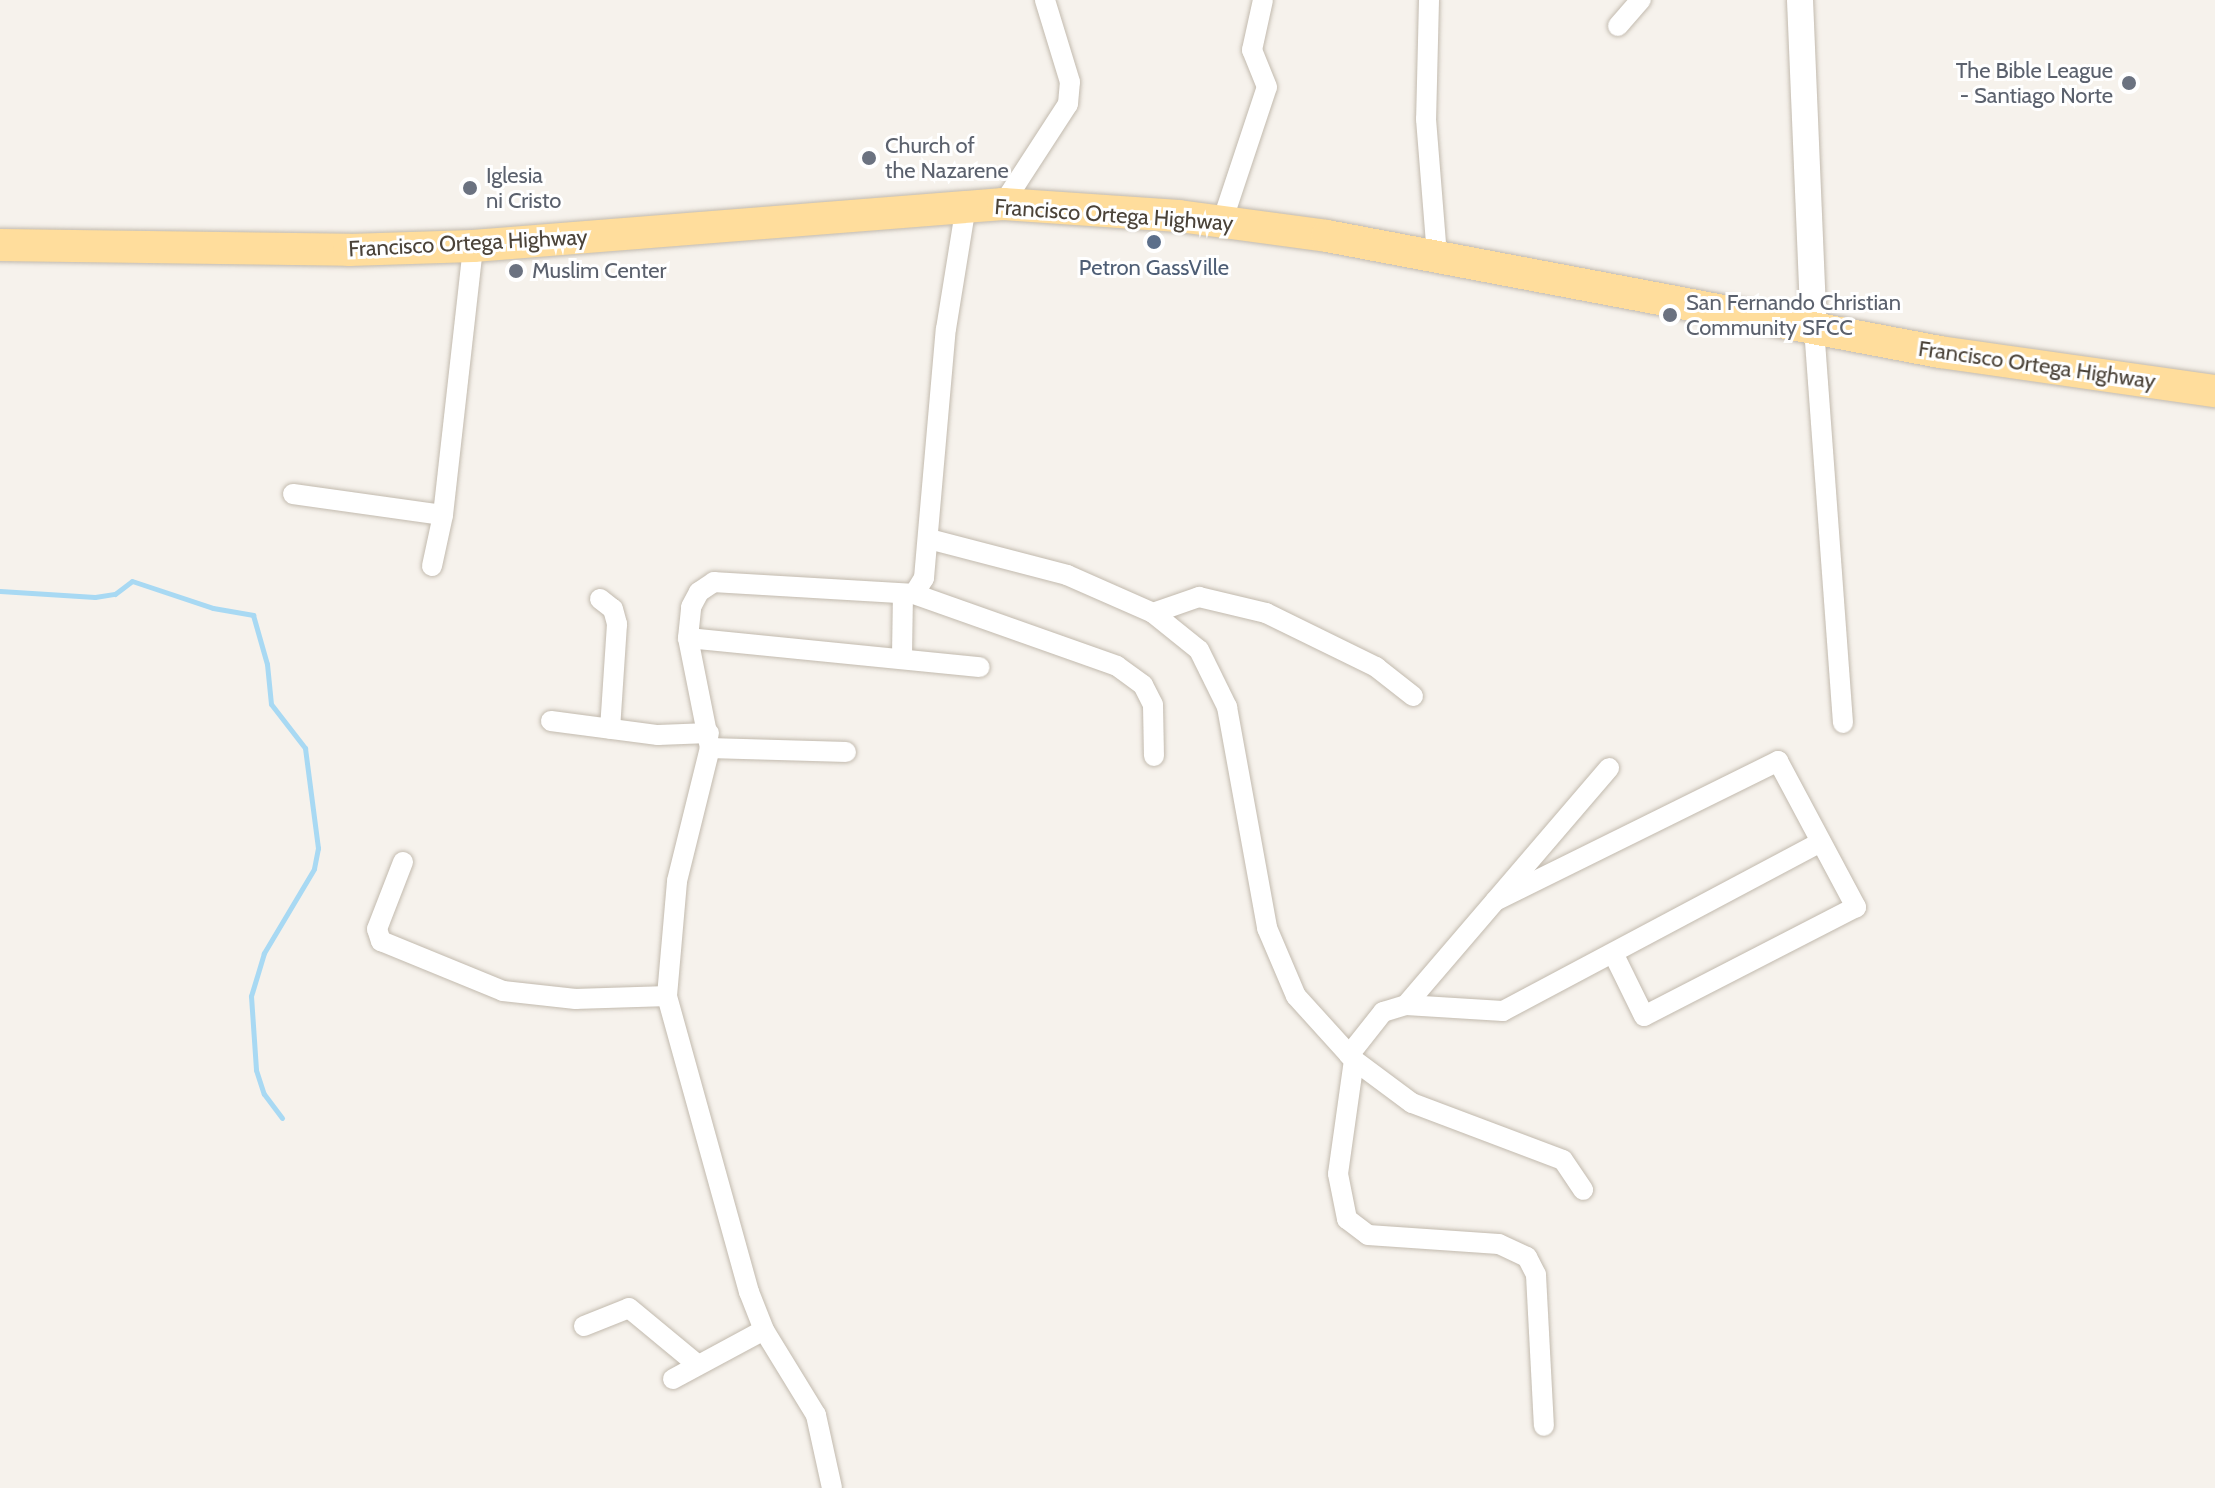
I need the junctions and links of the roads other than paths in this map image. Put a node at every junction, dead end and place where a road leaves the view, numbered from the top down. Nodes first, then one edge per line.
1 (1045, 0) edge
2 (1263, 0) edge
3 (1429, 0) edge
4 (1641, 0) edge
5 (1800, 0) edge
6 (1618, 26) dead end
7 (1003, 204) junction
8 (966, 206) junction
9 (1222, 222) junction
10 (0, 245) edge
11 (473, 246) junction
12 (1437, 256) junction
13 (1814, 328) junction
14 (2215, 391) edge
15 (293, 494) dead end
16 (443, 515) junction
17 (929, 539) junction
18 (432, 566) dead end
19 (908, 594) junction
20 (600, 599) dead end
21 (1153, 613) junction
22 (688, 638) junction
23 (902, 656) junction
24 (980, 667) dead end
25 (1413, 696) dead end
26 (551, 721) dead end
27 (1843, 723) dead end
28 (610, 729) junction
29 (709, 740) junction
30 (846, 752) dead end
31 (1154, 756) dead end
32 (1609, 768) dead end
33 (1821, 842) junction
34 (403, 862) dead end
35 (1495, 901) junction
36 (1613, 953) junction
37 (667, 996) junction
38 (1406, 1005) junction
39 (1351, 1058) junction
40 (1583, 1190) dead end
41 (584, 1326) dead end
42 (764, 1330) junction
43 (698, 1365) junction
44 (673, 1379) dead end
45 (1544, 1426) dead end
46 (832, 1488) edge

1 - 7 street
2 - 9 street
3 - 12 street
4 - 6 street
5 - 13 street
7 - 8 main road, Francisco Ortega Highway
7 - 9 main road, Francisco Ortega Highway
8 - 11 main road, Francisco Ortega Highway
8 - 17 street
9 - 12 main road, Francisco Ortega Highway
10 - 11 main road, Francisco Ortega Highway
11 - 16 street
12 - 13 main road, Francisco Ortega Highway
13 - 14 main road, Francisco Ortega Highway
13 - 27 street
15 - 16 street
16 - 18 street
17 - 19 street
17 - 21 street
19 - 22 street
19 - 23 street
19 - 31 street
20 - 28 street
21 - 25 street
21 - 39 street
22 - 23 street
22 - 29 street
23 - 24 street
26 - 28 street
28 - 29 street
29 - 30 street
29 - 37 street
32 - 35 street
33 - 35 street
33 - 36 street
33 - 36 street
34 - 37 street
35 - 38 street
36 - 38 street
37 - 42 street
38 - 39 street
39 - 40 street
39 - 45 street
41 - 43 street
42 - 43 street
42 - 46 street
43 - 44 street

